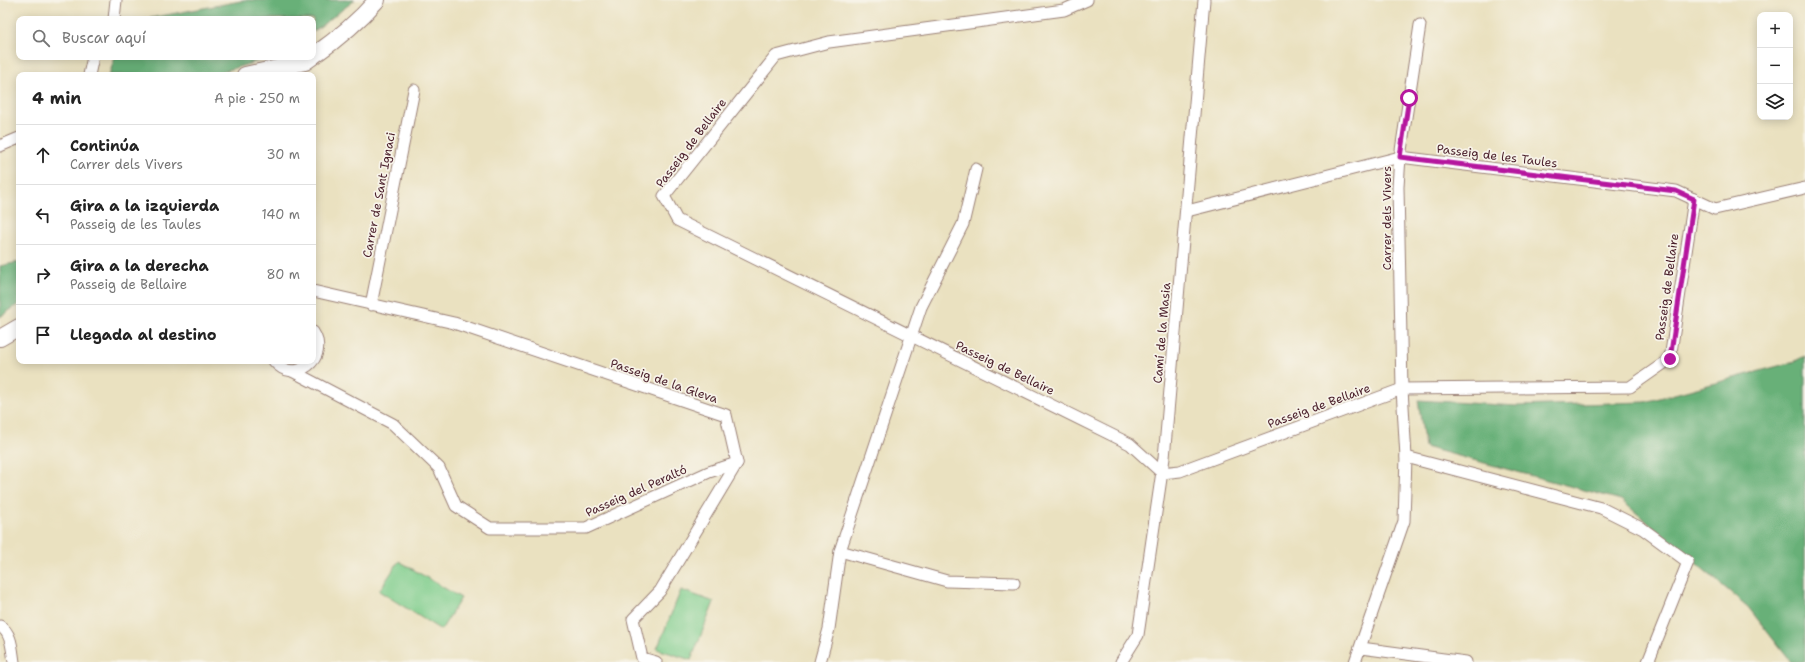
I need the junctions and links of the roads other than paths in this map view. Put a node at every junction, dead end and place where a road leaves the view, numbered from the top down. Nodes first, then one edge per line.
1 (116, 0) edge
2 (377, 0) edge
3 (1087, 0) edge
4 (1204, 0) edge
5 (114, 16) edge
6 (1420, 25) dead end
7 (316, 54) edge
8 (92, 60) edge
9 (308, 60) edge
10 (90, 72) edge
11 (259, 72) edge
12 (414, 90) dead end
13 (16, 139) edge
14 (0, 146) edge
15 (1400, 157) junction
16 (976, 169) dead end
17 (1805, 188) edge
18 (1694, 199) junction
19 (1187, 211) junction
20 (316, 292) edge
21 (371, 305) junction
22 (16, 329) edge
23 (912, 336) junction
24 (0, 338) edge
25 (316, 339) edge
26 (316, 356) edge
27 (278, 364) edge
28 (310, 364) edge
29 (292, 371) junction
30 (1402, 389) junction
31 (1406, 457) junction
32 (737, 463) junction
33 (1162, 473) junction
34 (840, 551) junction
35 (1014, 584) dead end
36 (0, 626) edge
37 (1361, 648) junction
38 (14, 662) edge
39 (656, 662) edge
40 (820, 662) edge
41 (1121, 662) edge
42 (1355, 662) edge
43 (1466, 662) edge
44 (1648, 662) edge

1 - 5 street
2 - 7 street
3 - 23 street, Passeig de Bellaire
4 - 19 street, Camí de la Masia
6 - 15 street, Carrer dels Vivers
8 - 10 street
9 - 11 street
12 - 21 street, Carrer de Sant Ignaci
13 - 14 street
15 - 18 street, Passeig de les Taules
15 - 19 street, Passeig de les Taules
15 - 30 street, Carrer dels Vivers
16 - 23 street
17 - 18 street, Passeig de les Taules
18 - 30 street, Passeig de Bellaire
19 - 33 street, Camí de la Masia
20 - 21 street, Passeig de la Gleva
21 - 32 street, Passeig de la Gleva
22 - 24 street
23 - 33 street, Passeig de Bellaire
23 - 34 street
25 - 26 street
27 - 29 street, Passeig del Peraltó
28 - 29 street
29 - 32 street, Passeig del Peraltó
30 - 31 street, Carrer dels Vivers
30 - 33 street, Passeig de Bellaire
31 - 37 street, Carrer dels Vivers
31 - 44 street
32 - 39 street
33 - 41 street, Camí de la Masia
34 - 35 street
34 - 40 street
36 - 38 street
37 - 42 street, Carrer dels Vivers
37 - 43 street

